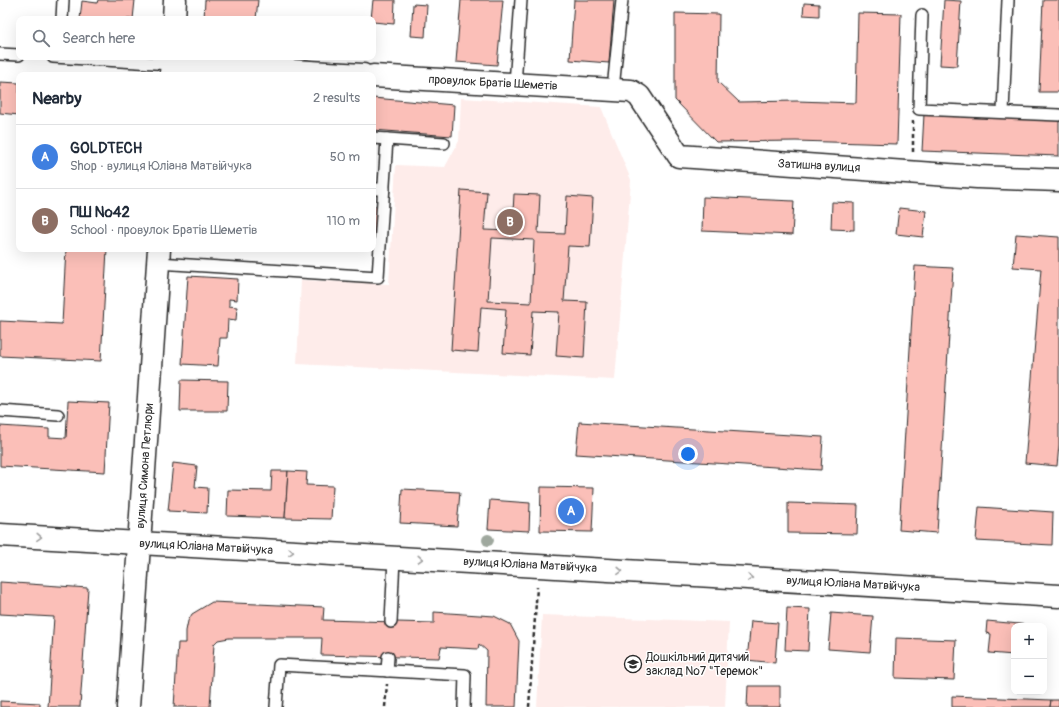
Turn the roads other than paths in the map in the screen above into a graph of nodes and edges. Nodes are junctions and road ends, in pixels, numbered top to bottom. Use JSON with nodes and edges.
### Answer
{"nodes":[{"id":1,"x":63,"y":0,"type":"edge"},
{"id":2,"x":175,"y":0,"type":"edge"},
{"id":3,"x":521,"y":0,"type":"edge"},
{"id":4,"x":622,"y":0,"type":"edge"},
{"id":5,"x":1008,"y":0,"type":"edge"},
{"id":6,"x":922,"y":15,"type":"dead end"},
{"id":7,"x":62,"y":16,"type":"edge"},
{"id":8,"x":174,"y":16,"type":"edge"},
{"id":9,"x":0,"y":54,"type":"edge"},
{"id":10,"x":16,"y":55,"type":"edge"},
{"id":11,"x":101,"y":60,"type":"edge"},
{"id":12,"x":171,"y":65,"type":"edge"},
{"id":13,"x":305,"y":72,"type":"edge"},
{"id":14,"x":376,"y":76,"type":"edge"},
{"id":15,"x":515,"y":84,"type":"junction"},
{"id":16,"x":613,"y":90,"type":"junction"},
{"id":17,"x":1003,"y":112,"type":"junction"},
{"id":18,"x":1059,"y":115,"type":"edge"},
{"id":19,"x":376,"y":138,"type":"edge"},
{"id":20,"x":387,"y":139,"type":"junction"},
{"id":21,"x":444,"y":143,"type":"dead end"},
{"id":22,"x":1059,"y":180,"type":"edge"},
{"id":23,"x":378,"y":189,"type":"edge"},
{"id":24,"x":159,"y":256,"type":"edge"},
{"id":25,"x":0,"y":411,"type":"edge"},
{"id":26,"x":58,"y":415,"type":"dead end"},
{"id":27,"x":0,"y":535,"type":"edge"},
{"id":28,"x":140,"y":543,"type":"junction"},
{"id":29,"x":394,"y":558,"type":"junction"},
{"id":30,"x":1059,"y":596,"type":"edge"},
{"id":31,"x":391,"y":622,"type":"dead end"},
{"id":32,"x":388,"y":657,"type":"dead end"},
{"id":33,"x":388,"y":671,"type":"junction"},
{"id":34,"x":128,"y":707,"type":"edge"},
{"id":35,"x":276,"y":707,"type":"edge"},
{"id":36,"x":464,"y":707,"type":"edge"}],
"edges":[{"from":1,"to":7,"type":"lane"},
{"from":2,"to":8,"type":"street"},
{"from":3,"to":15,"type":"lane"},
{"from":4,"to":16,"type":"lane"},
{"from":5,"to":17,"type":"lane"},
{"from":6,"to":17,"type":"lane"},
{"from":9,"to":10,"type":"lane"},
{"from":11,"to":12,"type":"lane"},
{"from":12,"to":13,"type":"street"},
{"from":14,"to":15,"type":"street","name":"провулок Братів Шеметів"},
{"from":15,"to":16,"type":"street","name":"провулок Братів Шеметів"},
{"from":16,"to":22,"type":"street","name":"Затишна вулиця"},
{"from":17,"to":18,"type":"lane"},
{"from":19,"to":20,"type":"lane"},
{"from":20,"to":21,"type":"lane"},
{"from":20,"to":23,"type":"lane"},
{"from":23,"to":24,"type":"lane"},
{"from":24,"to":28,"type":"street","name":"вулиця Симона Петлюри"},
{"from":25,"to":26,"type":"lane"},
{"from":27,"to":28,"type":"street","name":"вулиця Юліана Матвійчука","one_way":true},
{"from":28,"to":29,"type":"street","name":"вулиця Юліана Матвійчука","one_way":true},
{"from":28,"to":34,"type":"street","name":"вулиця Симона Петлюри"},
{"from":29,"to":30,"type":"street","name":"вулиця Юліана Матвійчука","one_way":true},
{"from":29,"to":31,"type":"lane"},
{"from":32,"to":33,"type":"lane"},
{"from":33,"to":35,"type":"lane"},
{"from":33,"to":36,"type":"lane"}]}
